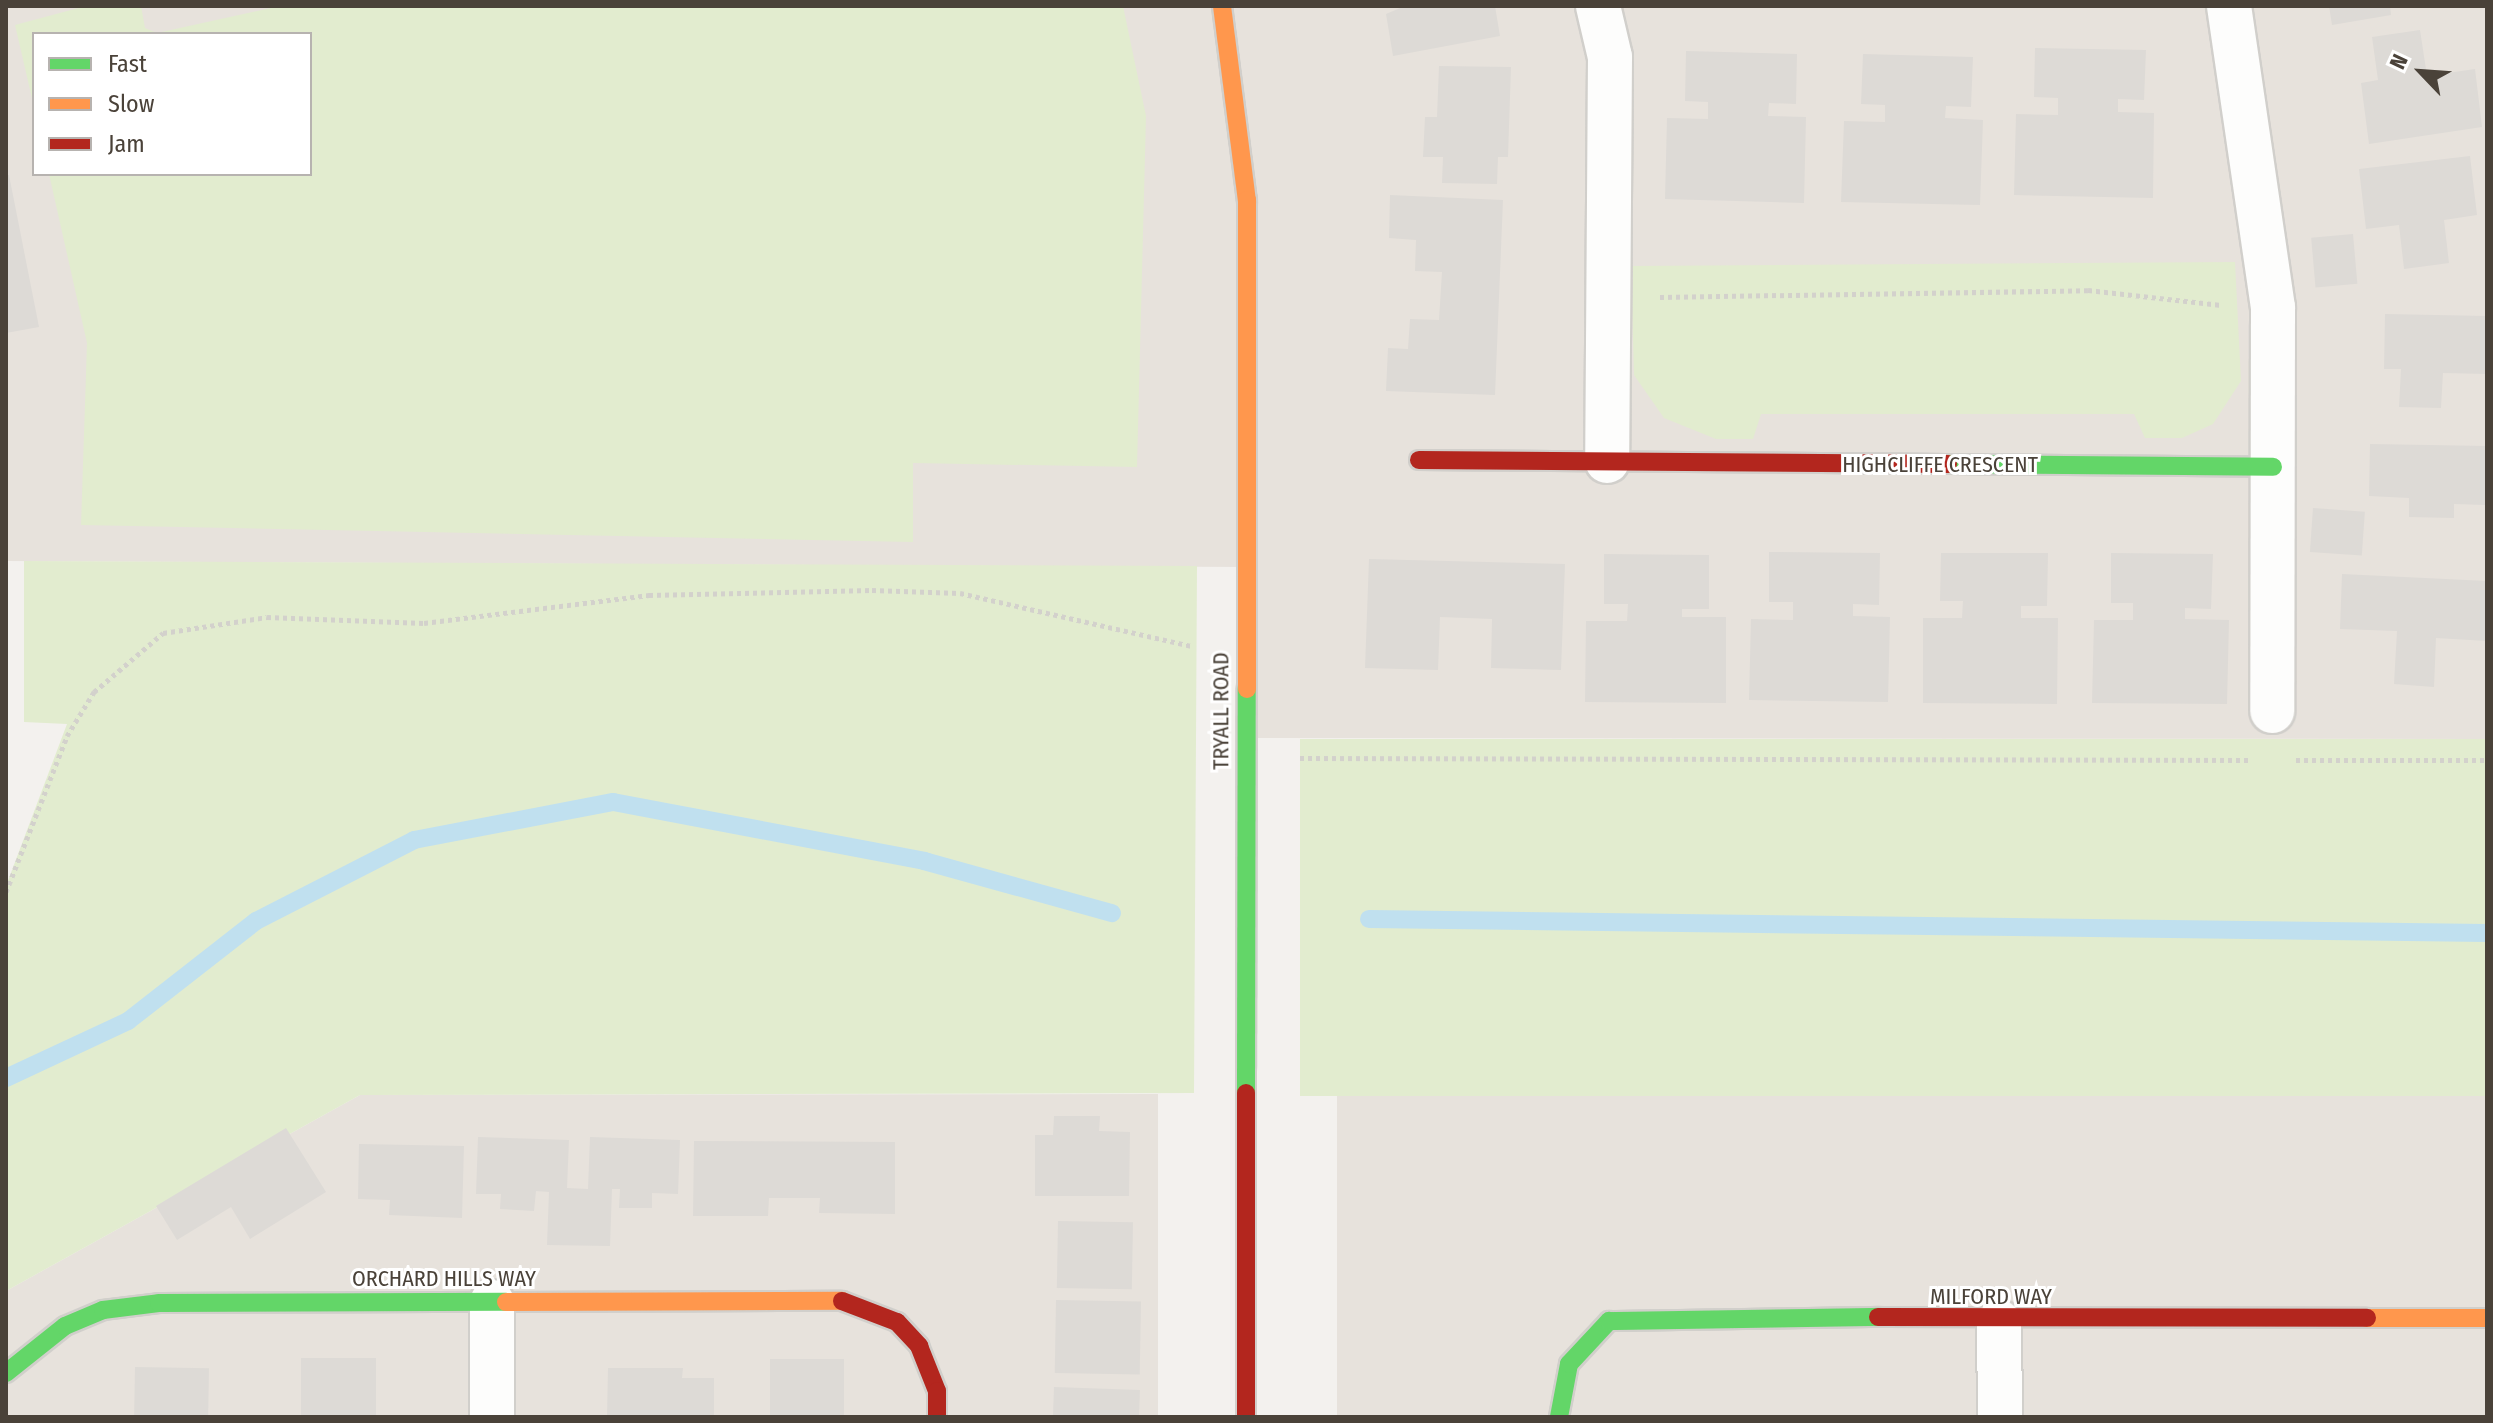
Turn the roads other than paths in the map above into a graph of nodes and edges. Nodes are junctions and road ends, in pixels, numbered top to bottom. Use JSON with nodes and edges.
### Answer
{"nodes":[{"id":1,"x":1222,"y":6,"type":"edge"},
{"id":2,"x":1598,"y":6,"type":"edge"},
{"id":3,"x":2229,"y":6,"type":"edge"},
{"id":4,"x":1419,"y":460,"type":"dead end"},
{"id":5,"x":1607,"y":461,"type":"junction"},
{"id":6,"x":2273,"y":467,"type":"junction"},
{"id":7,"x":2272,"y":711,"type":"dead end"},
{"id":8,"x":492,"y":1302,"type":"junction"},
{"id":9,"x":2487,"y":1318,"type":"edge"},
{"id":10,"x":1999,"y":1322,"type":"junction"},
{"id":11,"x":6,"y":1373,"type":"edge"},
{"id":12,"x":492,"y":1417,"type":"edge"},
{"id":13,"x":937,"y":1417,"type":"edge"},
{"id":14,"x":1246,"y":1417,"type":"edge"},
{"id":15,"x":1559,"y":1417,"type":"edge"},
{"id":16,"x":2000,"y":1417,"type":"edge"}],
"edges":[{"from":1,"to":14,"type":"street","name":"TRYALL ROAD"},
{"from":2,"to":5,"type":"street"},
{"from":3,"to":6,"type":"street"},
{"from":4,"to":5,"type":"street","name":"HIGHCLIFFE CRESCENT"},
{"from":5,"to":6,"type":"street","name":"HIGHCLIFFE CRESCENT"},
{"from":6,"to":7,"type":"street"},
{"from":8,"to":11,"type":"street","name":"ORCHARD HILLS WAY"},
{"from":8,"to":12,"type":"street"},
{"from":8,"to":13,"type":"street","name":"ORCHARD HILLS WAY"},
{"from":9,"to":10,"type":"street","name":"MILFORD WAY"},
{"from":10,"to":15,"type":"street","name":"MILFORD WAY"},
{"from":10,"to":16,"type":"street"}]}
